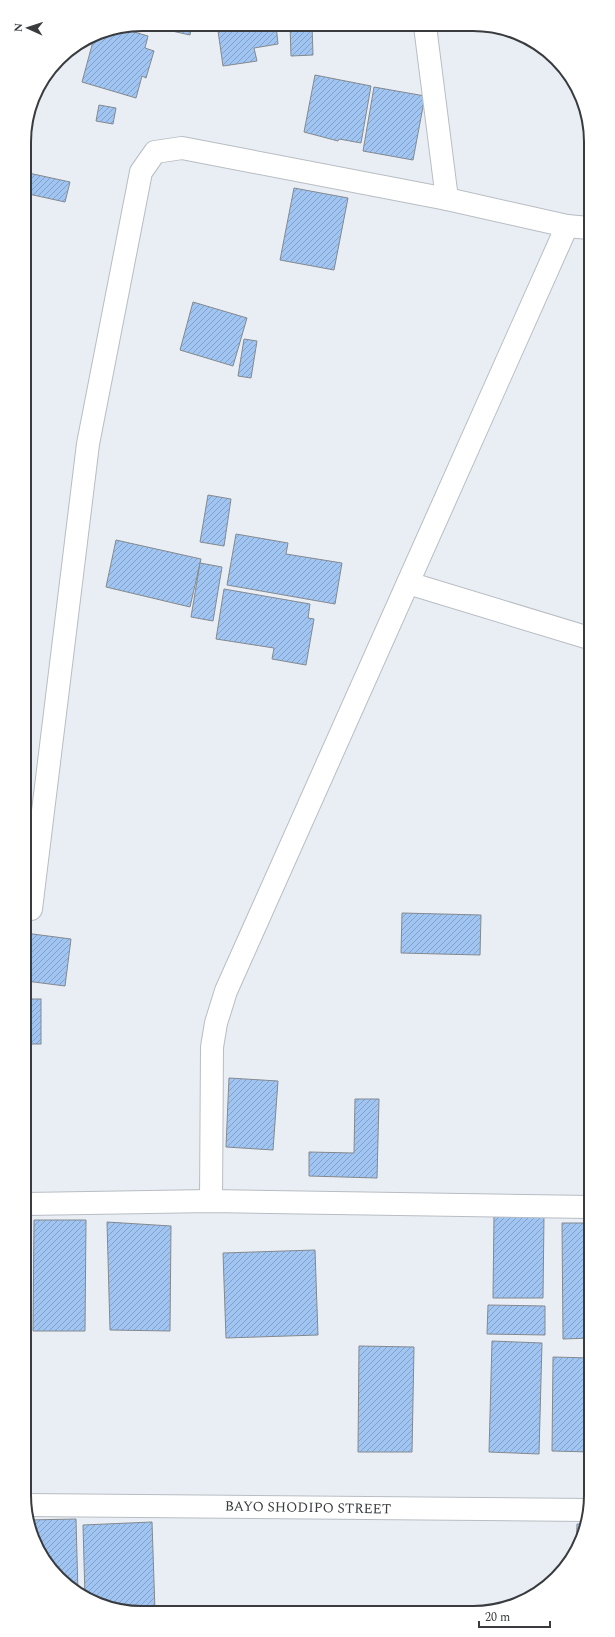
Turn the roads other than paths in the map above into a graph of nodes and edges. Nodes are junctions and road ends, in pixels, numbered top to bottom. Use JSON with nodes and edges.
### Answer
{"nodes":[{"id":1,"x":426,"y":31,"type":"edge"},
{"id":2,"x":447,"y":199,"type":"junction"},
{"id":3,"x":567,"y":226,"type":"junction"},
{"id":4,"x":584,"y":228,"type":"edge"},
{"id":5,"x":408,"y":583,"type":"junction"},
{"id":6,"x":584,"y":636,"type":"edge"},
{"id":7,"x":32,"y":909,"type":"dead end"},
{"id":8,"x":211,"y":1201,"type":"junction"},
{"id":9,"x":31,"y":1204,"type":"edge"},
{"id":10,"x":584,"y":1207,"type":"edge"},
{"id":11,"x":31,"y":1505,"type":"edge"},
{"id":12,"x":583,"y":1510,"type":"edge"}],
"edges":[{"from":1,"to":2,"type":"street"},
{"from":2,"to":3,"type":"street"},
{"from":2,"to":7,"type":"street"},
{"from":3,"to":4,"type":"street"},
{"from":3,"to":5,"type":"street"},
{"from":5,"to":6,"type":"street"},
{"from":5,"to":8,"type":"street"},
{"from":8,"to":9,"type":"street"},
{"from":8,"to":10,"type":"street"},
{"from":11,"to":12,"type":"street","name":"BAYO SHODIPO STREET"}]}
